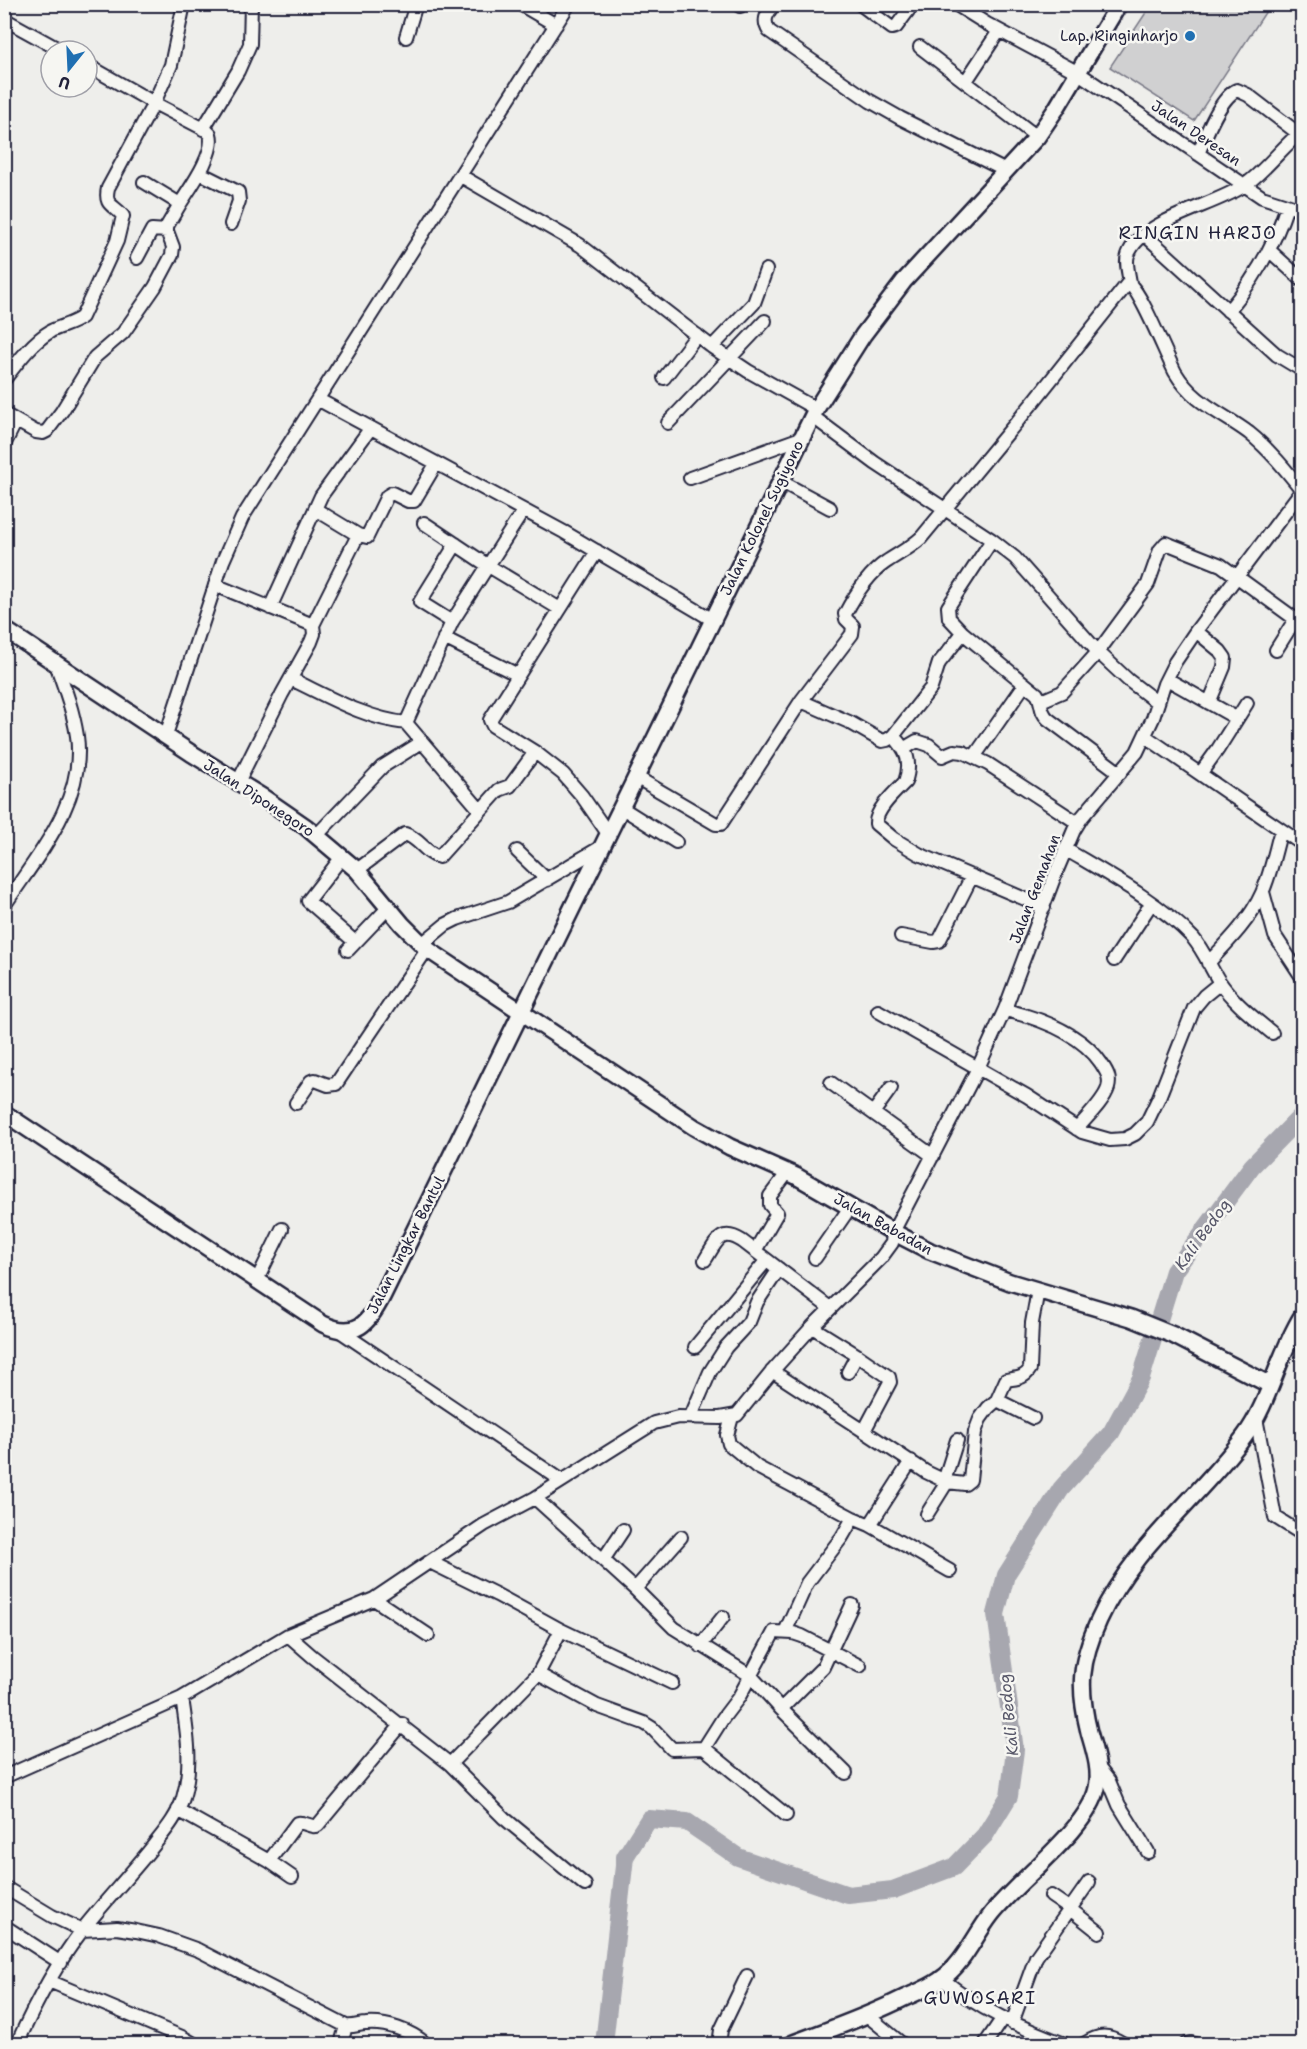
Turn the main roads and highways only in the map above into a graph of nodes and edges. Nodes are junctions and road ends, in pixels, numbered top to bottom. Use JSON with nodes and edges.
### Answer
{"nodes":[{"id":1,"x":1119,"y":4,"type":"edge"},
{"id":2,"x":4,"y":629,"type":"edge"},
{"id":3,"x":522,"y":1012,"type":"junction"},
{"id":4,"x":4,"y":1113,"type":"edge"},
{"id":5,"x":1302,"y":1316,"type":"edge"},
{"id":6,"x":1297,"y":1337,"type":"edge"},
{"id":7,"x":1270,"y":1384,"type":"junction"},
{"id":8,"x":791,"y":2044,"type":"edge"}],
"edges":[{"from":1,"to":3,"type":"main road","name":"Jalan Kolonel Sugiyono"},
{"from":2,"to":3,"type":"main road","name":"Jalan Diponegoro"},
{"from":3,"to":4,"type":"main road","name":"Jalan Lingkar Bantul"},
{"from":3,"to":7,"type":"main road","name":"Jalan Babadan"},
{"from":5,"to":6,"type":"main road"},
{"from":6,"to":7,"type":"main road"},
{"from":7,"to":8,"type":"main road"}]}
